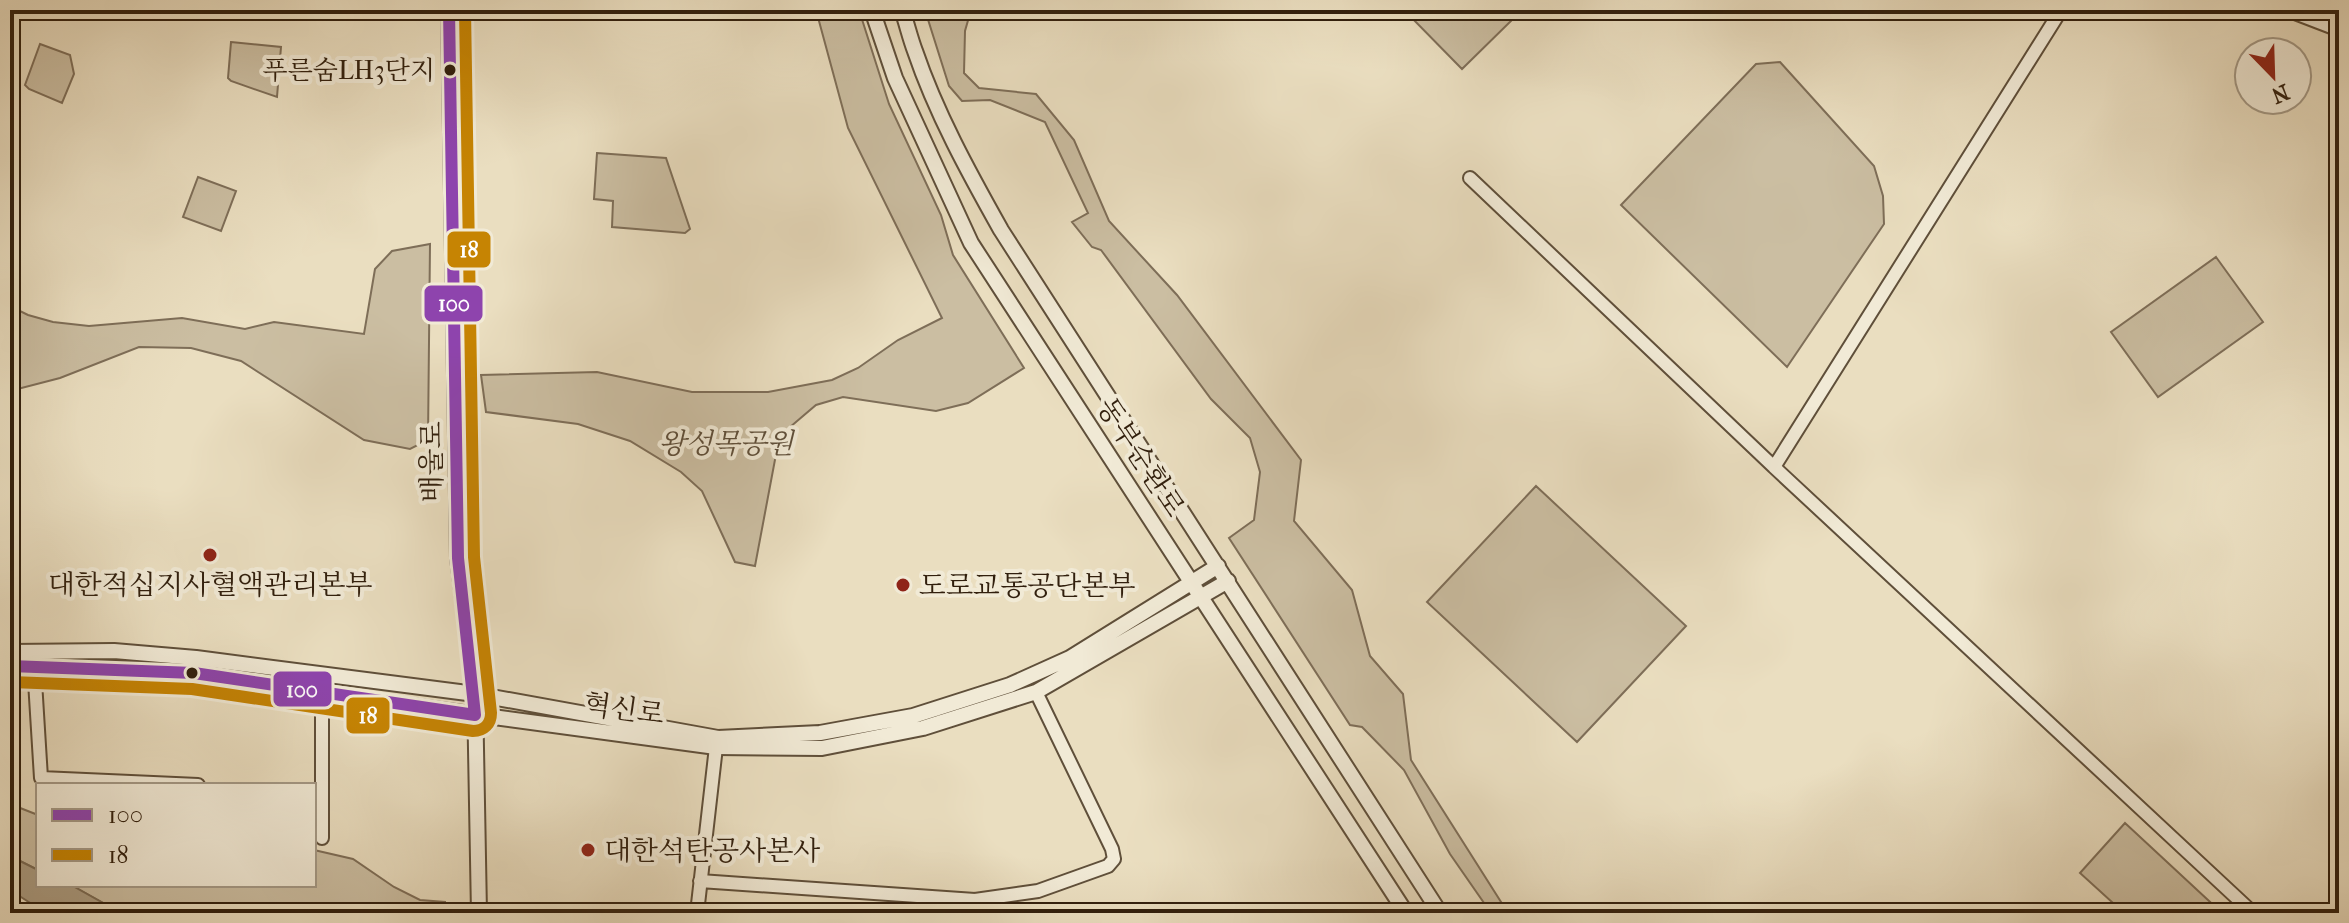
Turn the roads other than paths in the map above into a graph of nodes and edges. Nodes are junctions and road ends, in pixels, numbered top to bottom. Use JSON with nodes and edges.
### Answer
{"nodes":[{"id":1,"x":449,"y":10,"type":"edge"},
{"id":2,"x":872,"y":10,"type":"edge"},
{"id":3,"x":902,"y":10,"type":"edge"},
{"id":4,"x":2061,"y":10,"type":"edge"},
{"id":5,"x":2287,"y":10,"type":"edge"},
{"id":6,"x":2339,"y":30,"type":"edge"},
{"id":7,"x":1470,"y":178,"type":"dead end"},
{"id":8,"x":1774,"y":467,"type":"junction"},
{"id":9,"x":1218,"y":566,"type":"junction"},
{"id":10,"x":1228,"y":581,"type":"junction"},
{"id":11,"x":1192,"y":582,"type":"junction"},
{"id":12,"x":1202,"y":597,"type":"junction"},
{"id":13,"x":10,"y":652,"type":"edge"},
{"id":14,"x":32,"y":657,"type":"junction"},
{"id":15,"x":10,"y":666,"type":"edge"},
{"id":16,"x":1036,"y":692,"type":"junction"},
{"id":17,"x":322,"y":694,"type":"junction"},
{"id":18,"x":475,"y":694,"type":"junction"},
{"id":19,"x":475,"y":715,"type":"junction"},
{"id":20,"x":717,"y":743,"type":"junction"},
{"id":21,"x":153,"y":783,"type":"edge"},
{"id":22,"x":319,"y":799,"type":"edge"},
{"id":23,"x":322,"y":838,"type":"dead end"},
{"id":24,"x":700,"y":881,"type":"junction"},
{"id":25,"x":479,"y":913,"type":"edge"},
{"id":26,"x":697,"y":913,"type":"edge"},
{"id":27,"x":1406,"y":913,"type":"edge"},
{"id":28,"x":1440,"y":913,"type":"edge"},
{"id":29,"x":2253,"y":913,"type":"edge"}],
"edges":[{"from":1,"to":18,"type":"street","name":"배울로"},
{"from":2,"to":11,"type":"street","name":"동부순환로"},
{"from":3,"to":9,"type":"street","name":"동부순환로"},
{"from":4,"to":8,"type":"street"},
{"from":5,"to":6,"type":"street"},
{"from":7,"to":8,"type":"street"},
{"from":8,"to":29,"type":"street"},
{"from":9,"to":10,"type":"street","name":"동부순환로"},
{"from":9,"to":11,"type":"street","name":"혁신로"},
{"from":10,"to":12,"type":"street","name":"혁신로"},
{"from":10,"to":28,"type":"street"},
{"from":11,"to":12,"type":"street","name":"동부순환로"},
{"from":11,"to":20,"type":"street","name":"혁신로"},
{"from":12,"to":16,"type":"street","name":"혁신로"},
{"from":12,"to":27,"type":"street","name":"동부순환로"},
{"from":13,"to":14,"type":"street","name":"혁신로"},
{"from":14,"to":15,"type":"street","name":"혁신로"},
{"from":14,"to":17,"type":"street","name":"혁신로"},
{"from":14,"to":18,"type":"street","name":"혁신로"},
{"from":14,"to":21,"type":"street"},
{"from":16,"to":20,"type":"street","name":"혁신로"},
{"from":16,"to":24,"type":"street"},
{"from":17,"to":19,"type":"street","name":"혁신로"},
{"from":17,"to":22,"type":"street"},
{"from":18,"to":19,"type":"street","name":"배울로"},
{"from":18,"to":20,"type":"street","name":"혁신로"},
{"from":19,"to":20,"type":"street","name":"혁신로"},
{"from":19,"to":25,"type":"street","name":"배울로"},
{"from":20,"to":24,"type":"street"},
{"from":22,"to":23,"type":"street"},
{"from":24,"to":26,"type":"street"}]}
